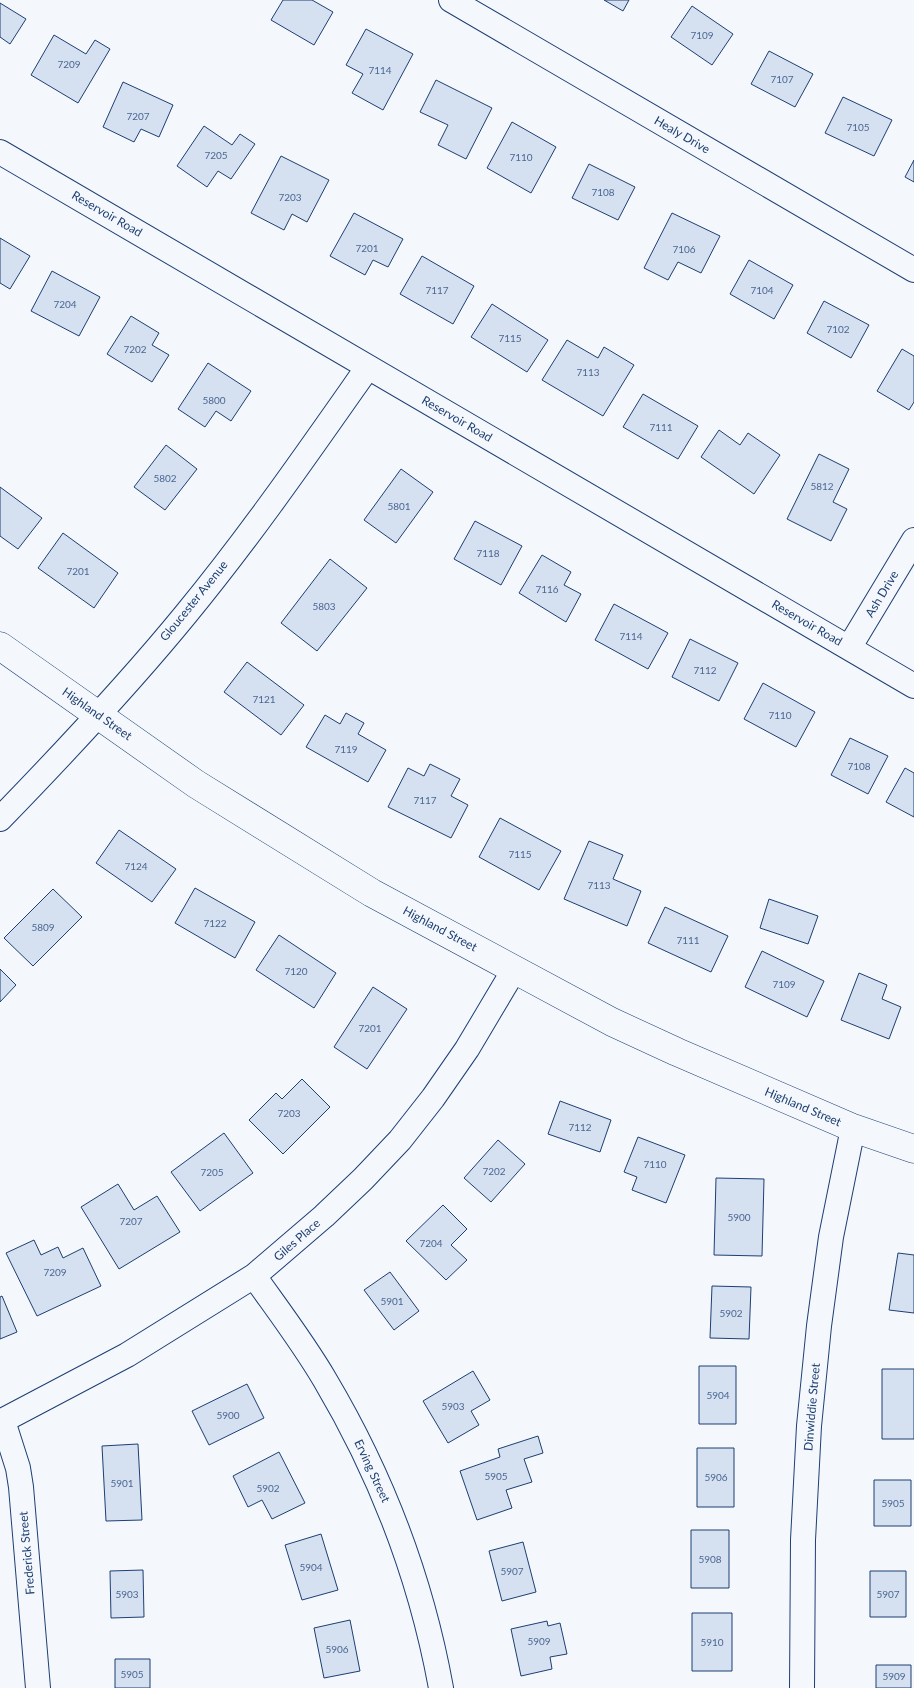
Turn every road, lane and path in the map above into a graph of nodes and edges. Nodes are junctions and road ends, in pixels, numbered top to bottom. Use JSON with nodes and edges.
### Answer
{"nodes":[{"id":1,"x":451,"y":0,"type":"edge"},
{"id":2,"x":0,"y":152,"type":"edge"},
{"id":3,"x":914,"y":270,"type":"edge"},
{"id":4,"x":368,"y":367,"type":"junction"},
{"id":5,"x":914,"y":540,"type":"edge"},
{"id":6,"x":0,"y":646,"type":"edge"},
{"id":7,"x":849,"y":648,"type":"junction"},
{"id":8,"x":914,"y":686,"type":"edge"},
{"id":9,"x":98,"y":715,"type":"junction"},
{"id":10,"x":0,"y":819,"type":"edge"},
{"id":11,"x":514,"y":970,"type":"junction"},
{"id":12,"x":853,"y":1128,"type":"junction"},
{"id":13,"x":914,"y":1149,"type":"edge"},
{"id":14,"x":254,"y":1276,"type":"junction"},
{"id":15,"x":1,"y":1421,"type":"edge"},
{"id":16,"x":38,"y":1688,"type":"edge"},
{"id":17,"x":440,"y":1688,"type":"edge"},
{"id":18,"x":802,"y":1688,"type":"edge"}],
"edges":[{"from":1,"to":3,"type":"street","name":"Healy Drive"},
{"from":2,"to":4,"type":"street","name":"Reservoir Road"},
{"from":4,"to":7,"type":"street","name":"Reservoir Road"},
{"from":4,"to":9,"type":"street","name":"Gloucester Avenue"},
{"from":5,"to":7,"type":"street","name":"Ash Drive"},
{"from":6,"to":9,"type":"street","name":"Highland Street"},
{"from":7,"to":8,"type":"street","name":"Reservoir Road"},
{"from":9,"to":10,"type":"street","name":"Gloucester Avenue"},
{"from":9,"to":11,"type":"street","name":"Highland Street"},
{"from":11,"to":12,"type":"street","name":"Highland Street"},
{"from":11,"to":14,"type":"street","name":"Giles Place"},
{"from":12,"to":13,"type":"street","name":"Highland Street"},
{"from":12,"to":18,"type":"street","name":"Dinwiddie Street"},
{"from":14,"to":15,"type":"street","name":"Giles Place"},
{"from":14,"to":17,"type":"street","name":"Erving Street"},
{"from":15,"to":16,"type":"street","name":"Frederick Street"}]}
